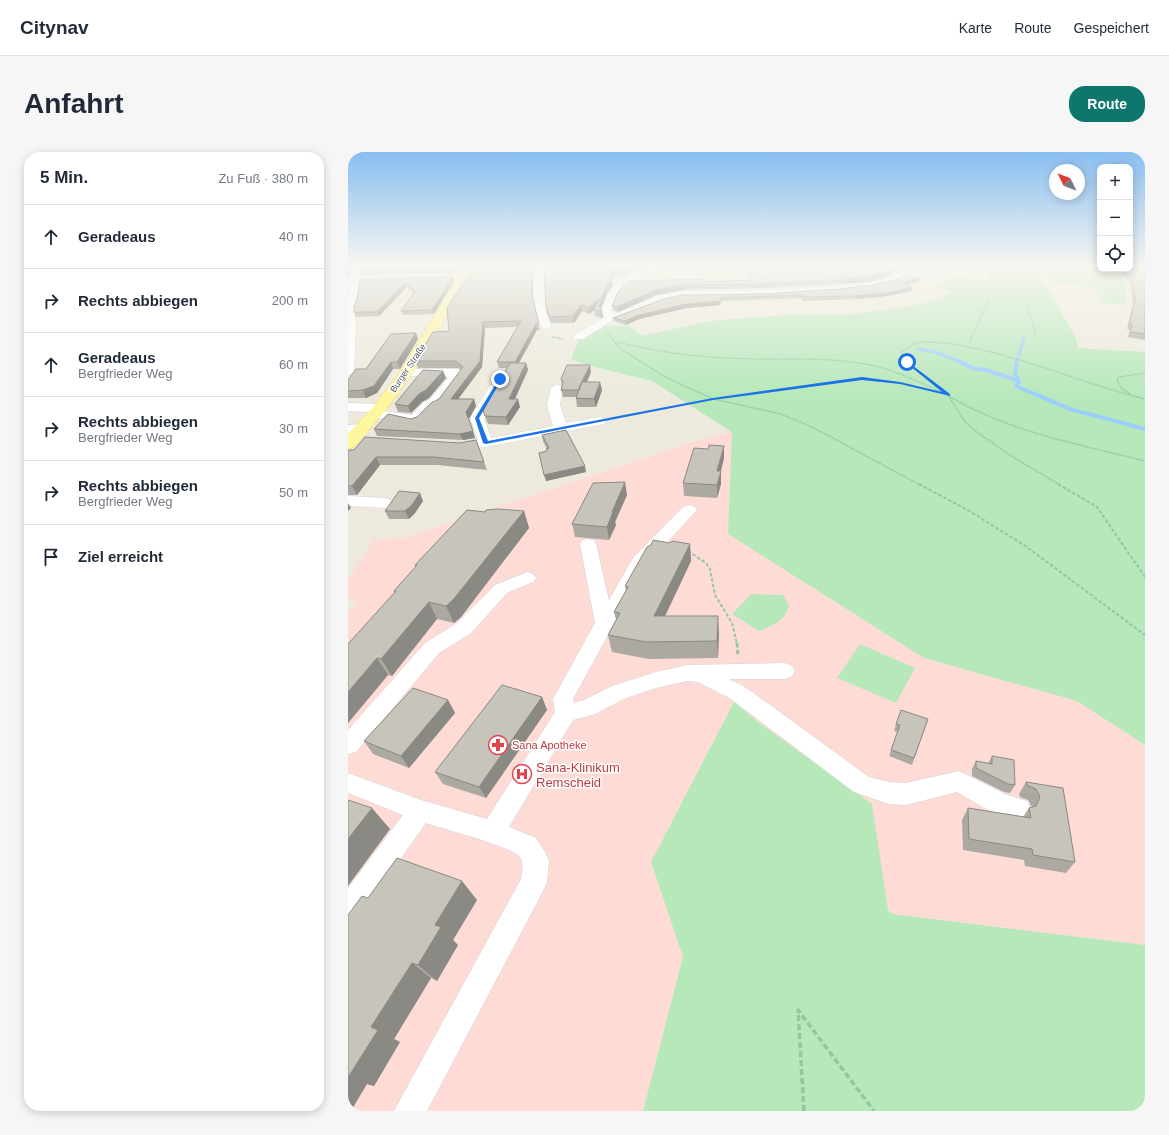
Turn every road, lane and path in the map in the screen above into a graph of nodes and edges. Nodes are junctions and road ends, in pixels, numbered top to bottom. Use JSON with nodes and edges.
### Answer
{"nodes":[{"id":1,"x":348,"y":309,"type":"edge"},
{"id":2,"x":444,"y":310,"type":"edge"},
{"id":3,"x":541,"y":310,"type":"edge"},
{"id":4,"x":606,"y":310,"type":"edge"},
{"id":5,"x":633,"y":310,"type":"edge"},
{"id":6,"x":984,"y":310,"type":"edge"},
{"id":7,"x":1029,"y":310,"type":"edge"},
{"id":8,"x":612,"y":317,"type":"junction"},
{"id":9,"x":546,"y":326,"type":"joint"},
{"id":10,"x":1036,"y":336,"type":"dead end"},
{"id":11,"x":579,"y":337,"type":"joint"},
{"id":12,"x":970,"y":340,"type":"dead end"},
{"id":13,"x":348,"y":372,"type":"edge"},
{"id":14,"x":406,"y":373,"type":"junction"},
{"id":15,"x":1145,"y":373,"type":"edge"},
{"id":16,"x":500,"y":379,"type":"edge"},
{"id":17,"x":557,"y":388,"type":"dead end"},
{"id":18,"x":948,"y":395,"type":"junction"},
{"id":19,"x":1138,"y":397,"type":"junction"},
{"id":20,"x":713,"y":399,"type":"junction"},
{"id":21,"x":1145,"y":399,"type":"edge"},
{"id":22,"x":348,"y":407,"type":"edge"},
{"id":23,"x":377,"y":411,"type":"junction"},
{"id":24,"x":599,"y":421,"type":"joint"},
{"id":25,"x":561,"y":428,"type":"junction"},
{"id":26,"x":352,"y":435,"type":"edge"},
{"id":27,"x":371,"y":442,"type":"edge"},
{"id":28,"x":486,"y":443,"type":"junction"},
{"id":29,"x":440,"y":445,"type":"edge"},
{"id":30,"x":1145,"y":461,"type":"edge"},
{"id":31,"x":348,"y":501,"type":"edge"},
{"id":32,"x":386,"y":503,"type":"dead end"},
{"id":33,"x":689,"y":510,"type":"dead end"},
{"id":34,"x":658,"y":542,"type":"junction"},
{"id":35,"x":588,"y":544,"type":"dead end"},
{"id":36,"x":1145,"y":577,"type":"edge"},
{"id":37,"x":527,"y":578,"type":"dead end"},
{"id":38,"x":605,"y":624,"type":"junction"},
{"id":39,"x":1145,"y":635,"type":"edge"},
{"id":40,"x":739,"y":671,"type":"junction"},
{"id":41,"x":785,"y":671,"type":"dead end"},
{"id":42,"x":701,"y":674,"type":"junction"},
{"id":43,"x":566,"y":713,"type":"junction"},
{"id":44,"x":348,"y":745,"type":"edge"},
{"id":45,"x":348,"y":783,"type":"edge"},
{"id":46,"x":1019,"y":809,"type":"dead end"},
{"id":47,"x":421,"y":811,"type":"junction"},
{"id":48,"x":492,"y":832,"type":"junction"},
{"id":49,"x":348,"y":910,"type":"edge"},
{"id":50,"x":410,"y":1111,"type":"edge"},
{"id":51,"x":804,"y":1111,"type":"edge"},
{"id":52,"x":874,"y":1111,"type":"edge"}],
"edges":[{"from":1,"to":13,"type":"street"},
{"from":2,"to":14,"type":"main road","name":"Burger Straße"},
{"from":3,"to":9,"type":"street"},
{"from":4,"to":8,"type":"street"},
{"from":5,"to":8,"type":"street"},
{"from":6,"to":12,"type":"path"},
{"from":7,"to":10,"type":"path"},
{"from":8,"to":11,"type":"street"},
{"from":9,"to":11,"type":"path"},
{"from":14,"to":23,"type":"main road","name":"Burger Straße"},
{"from":14,"to":23,"type":"street"},
{"from":15,"to":19,"type":"path"},
{"from":16,"to":28,"type":"street"},
{"from":17,"to":25,"type":"street"},
{"from":18,"to":19,"type":"path"},
{"from":18,"to":20,"type":"path"},
{"from":18,"to":20,"type":"path"},
{"from":18,"to":30,"type":"path"},
{"from":18,"to":36,"type":"path"},
{"from":19,"to":21,"type":"path"},
{"from":20,"to":24,"type":"path"},
{"from":20,"to":39,"type":"path"},
{"from":22,"to":23,"type":"street"},
{"from":23,"to":26,"type":"main road","name":"Burger Straße"},
{"from":24,"to":25,"type":"street"},
{"from":25,"to":28,"type":"street"},
{"from":26,"to":27,"type":"street"},
{"from":28,"to":29,"type":"street"},
{"from":31,"to":32,"type":"street"},
{"from":33,"to":34,"type":"street"},
{"from":34,"to":38,"type":"street"},
{"from":34,"to":40,"type":"path"},
{"from":35,"to":38,"type":"street"},
{"from":37,"to":44,"type":"street"},
{"from":38,"to":43,"type":"street"},
{"from":40,"to":41,"type":"street"},
{"from":40,"to":42,"type":"street"},
{"from":42,"to":43,"type":"street"},
{"from":42,"to":46,"type":"street"},
{"from":43,"to":48,"type":"street"},
{"from":45,"to":47,"type":"street"},
{"from":47,"to":48,"type":"street"},
{"from":47,"to":49,"type":"street"},
{"from":48,"to":50,"type":"street"},
{"from":51,"to":52,"type":"path"}]}
